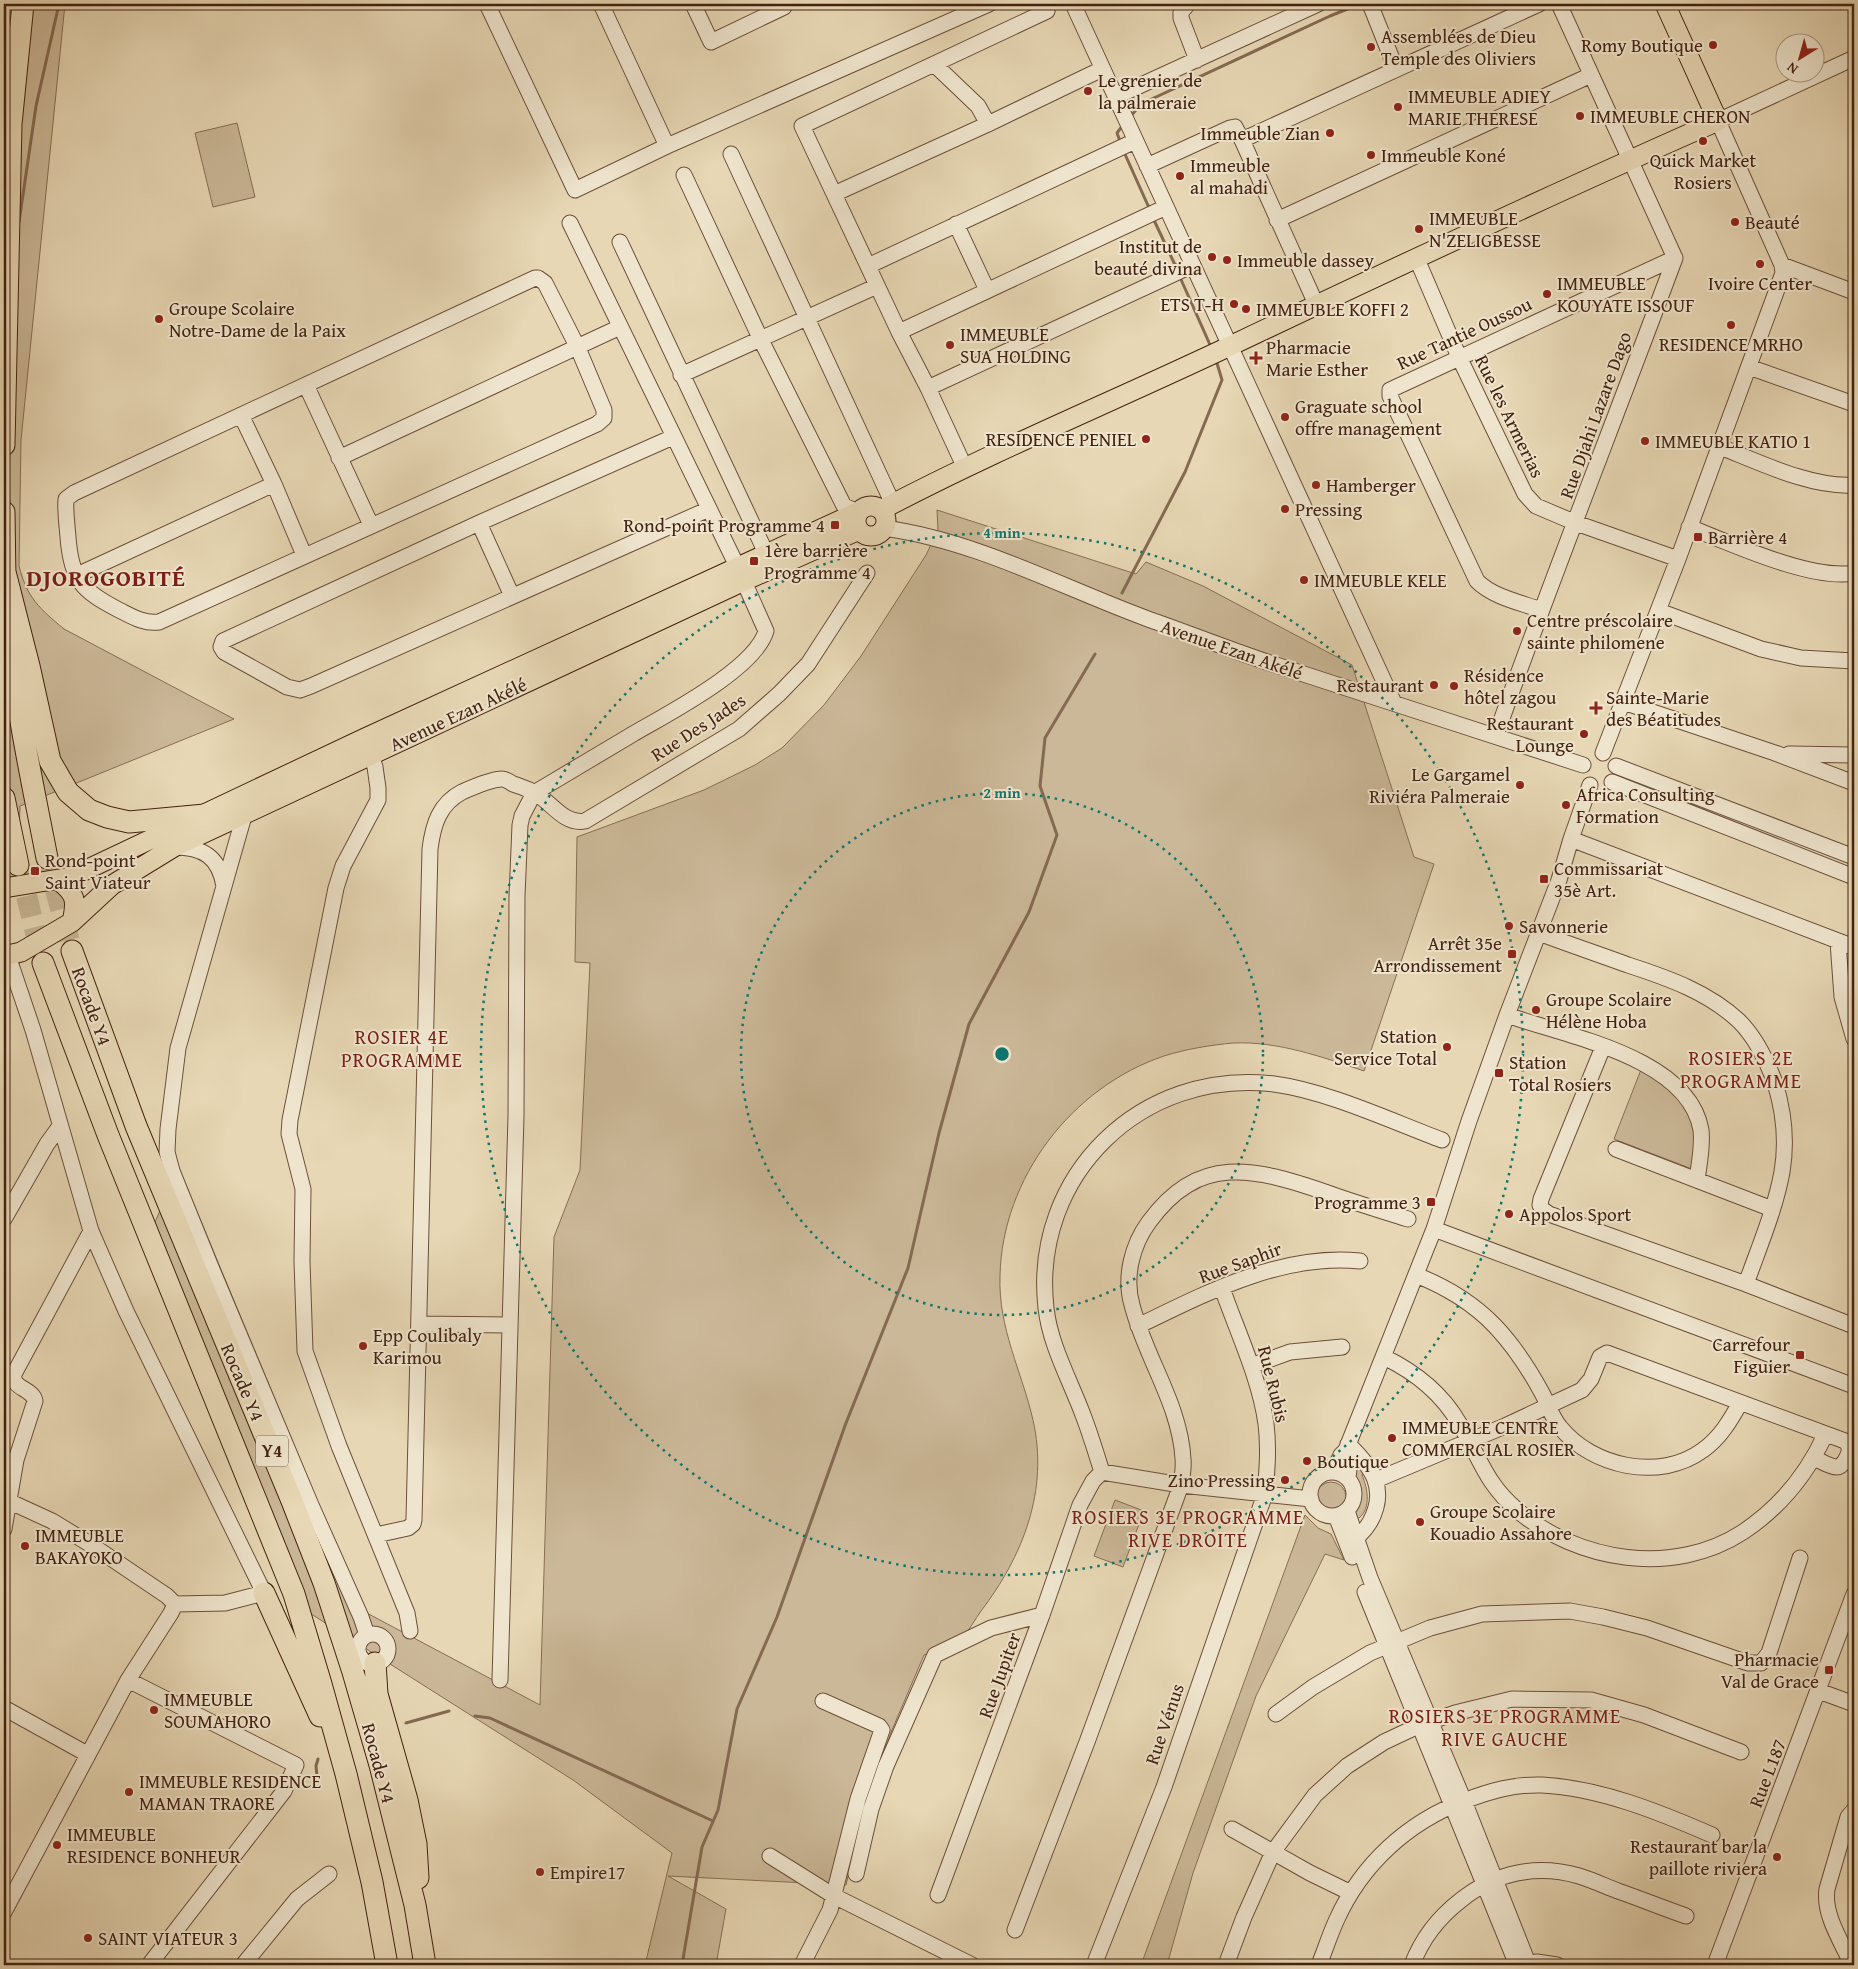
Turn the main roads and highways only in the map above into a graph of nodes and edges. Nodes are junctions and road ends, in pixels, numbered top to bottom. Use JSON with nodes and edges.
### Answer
{"nodes":[{"id":1,"x":23,"y":4,"type":"edge"},
{"id":2,"x":1665,"y":4,"type":"edge"},
{"id":3,"x":4,"y":445,"type":"edge"},
{"id":4,"x":4,"y":512,"type":"edge"},
{"id":5,"x":886,"y":514,"type":"junction"},
{"id":6,"x":858,"y":521,"type":"junction"},
{"id":7,"x":4,"y":568,"type":"edge"},
{"id":8,"x":741,"y":573,"type":"junction"},
{"id":9,"x":368,"y":746,"type":"junction"},
{"id":10,"x":4,"y":798,"type":"edge"},
{"id":11,"x":205,"y":815,"type":"junction"},
{"id":12,"x":47,"y":858,"type":"tunnel mouth"},
{"id":13,"x":18,"y":865,"type":"tunnel mouth"},
{"id":14,"x":58,"y":880,"type":"junction"},
{"id":15,"x":4,"y":888,"type":"edge"},
{"id":16,"x":72,"y":922,"type":"junction"},
{"id":17,"x":72,"y":952,"type":"tunnel mouth"},
{"id":18,"x":6,"y":956,"type":"edge"},
{"id":19,"x":43,"y":963,"type":"tunnel mouth"},
{"id":20,"x":264,"y":1594,"type":"road end"},
{"id":21,"x":375,"y":1663,"type":"road end"},
{"id":22,"x":346,"y":1774,"type":"junction"},
{"id":23,"x":415,"y":1905,"type":"junction"},
{"id":24,"x":387,"y":1965,"type":"edge"},
{"id":25,"x":425,"y":1965,"type":"edge"}],
"edges":[{"from":1,"to":3,"type":"highway"},
{"from":2,"to":5,"type":"main road"},
{"from":4,"to":7,"type":"highway"},
{"from":5,"to":6,"type":"main road"},
{"from":5,"to":6,"type":"main road"},
{"from":6,"to":8,"type":"main road","name":"Avenue Ezan Akélé"},
{"from":6,"to":8,"type":"main road","name":"Avenue Ezan Akélé"},
{"from":7,"to":11,"type":"highway"},
{"from":7,"to":12,"type":"highway"},
{"from":8,"to":9,"type":"main road","name":"Avenue Ezan Akélé"},
{"from":9,"to":11,"type":"main road","name":"Avenue Ezan Akélé"},
{"from":9,"to":16,"type":"main road","name":"Avenue Ezan Akélé"},
{"from":10,"to":13,"type":"highway"},
{"from":11,"to":14,"type":"main road","name":"Avenue Ezan Akélé"},
{"from":14,"to":15,"type":"main road","name":"Avenue Ezan Akélé"},
{"from":14,"to":16,"type":"main road"},
{"from":16,"to":18,"type":"main road","name":"Avenue Ezan Akélé"},
{"from":17,"to":23,"type":"highway","name":"Rocade Y4","number":"Y4"},
{"from":19,"to":22,"type":"highway","name":"Rocade Y4","number":"Y4"},
{"from":20,"to":22,"type":"highway"},
{"from":21,"to":23,"type":"highway"},
{"from":22,"to":24,"type":"highway","name":"Rocade Y4","number":"Y4"},
{"from":23,"to":25,"type":"highway","name":"Rocade Y4","number":"Y4"}]}
